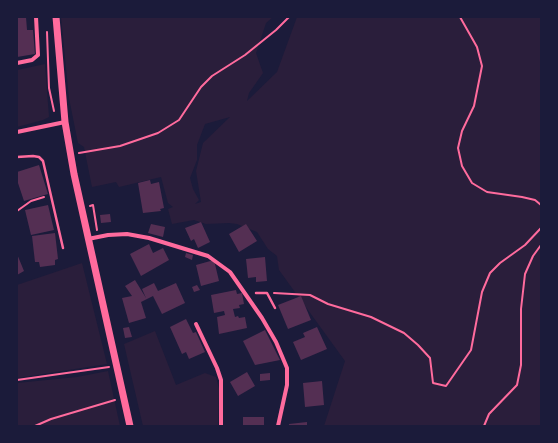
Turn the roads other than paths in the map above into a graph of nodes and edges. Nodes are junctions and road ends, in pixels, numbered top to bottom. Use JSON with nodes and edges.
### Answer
{"nodes":[{"id":1,"x":36,"y":17,"type":"edge"},
{"id":2,"x":56,"y":17,"type":"edge"},
{"id":3,"x":17,"y":63,"type":"edge"},
{"id":4,"x":65,"y":122,"type":"junction"},
{"id":5,"x":17,"y":132,"type":"edge"},
{"id":6,"x":17,"y":157,"type":"edge"},
{"id":7,"x":88,"y":239,"type":"junction"},
{"id":8,"x":63,"y":248,"type":"dead end"},
{"id":9,"x":256,"y":293,"type":"dead end"},
{"id":10,"x":275,"y":308,"type":"dead end"},
{"id":11,"x":196,"y":324,"type":"dead end"},
{"id":12,"x":130,"y":426,"type":"edge"},
{"id":13,"x":221,"y":426,"type":"edge"},
{"id":14,"x":278,"y":426,"type":"edge"}],
"edges":[{"from":1,"to":3,"type":"street"},
{"from":2,"to":4,"type":"main road"},
{"from":4,"to":5,"type":"street"},
{"from":4,"to":7,"type":"main road"},
{"from":6,"to":8,"type":"lane"},
{"from":7,"to":12,"type":"main road"},
{"from":7,"to":14,"type":"street"},
{"from":9,"to":10,"type":"lane"},
{"from":11,"to":13,"type":"street"}]}
